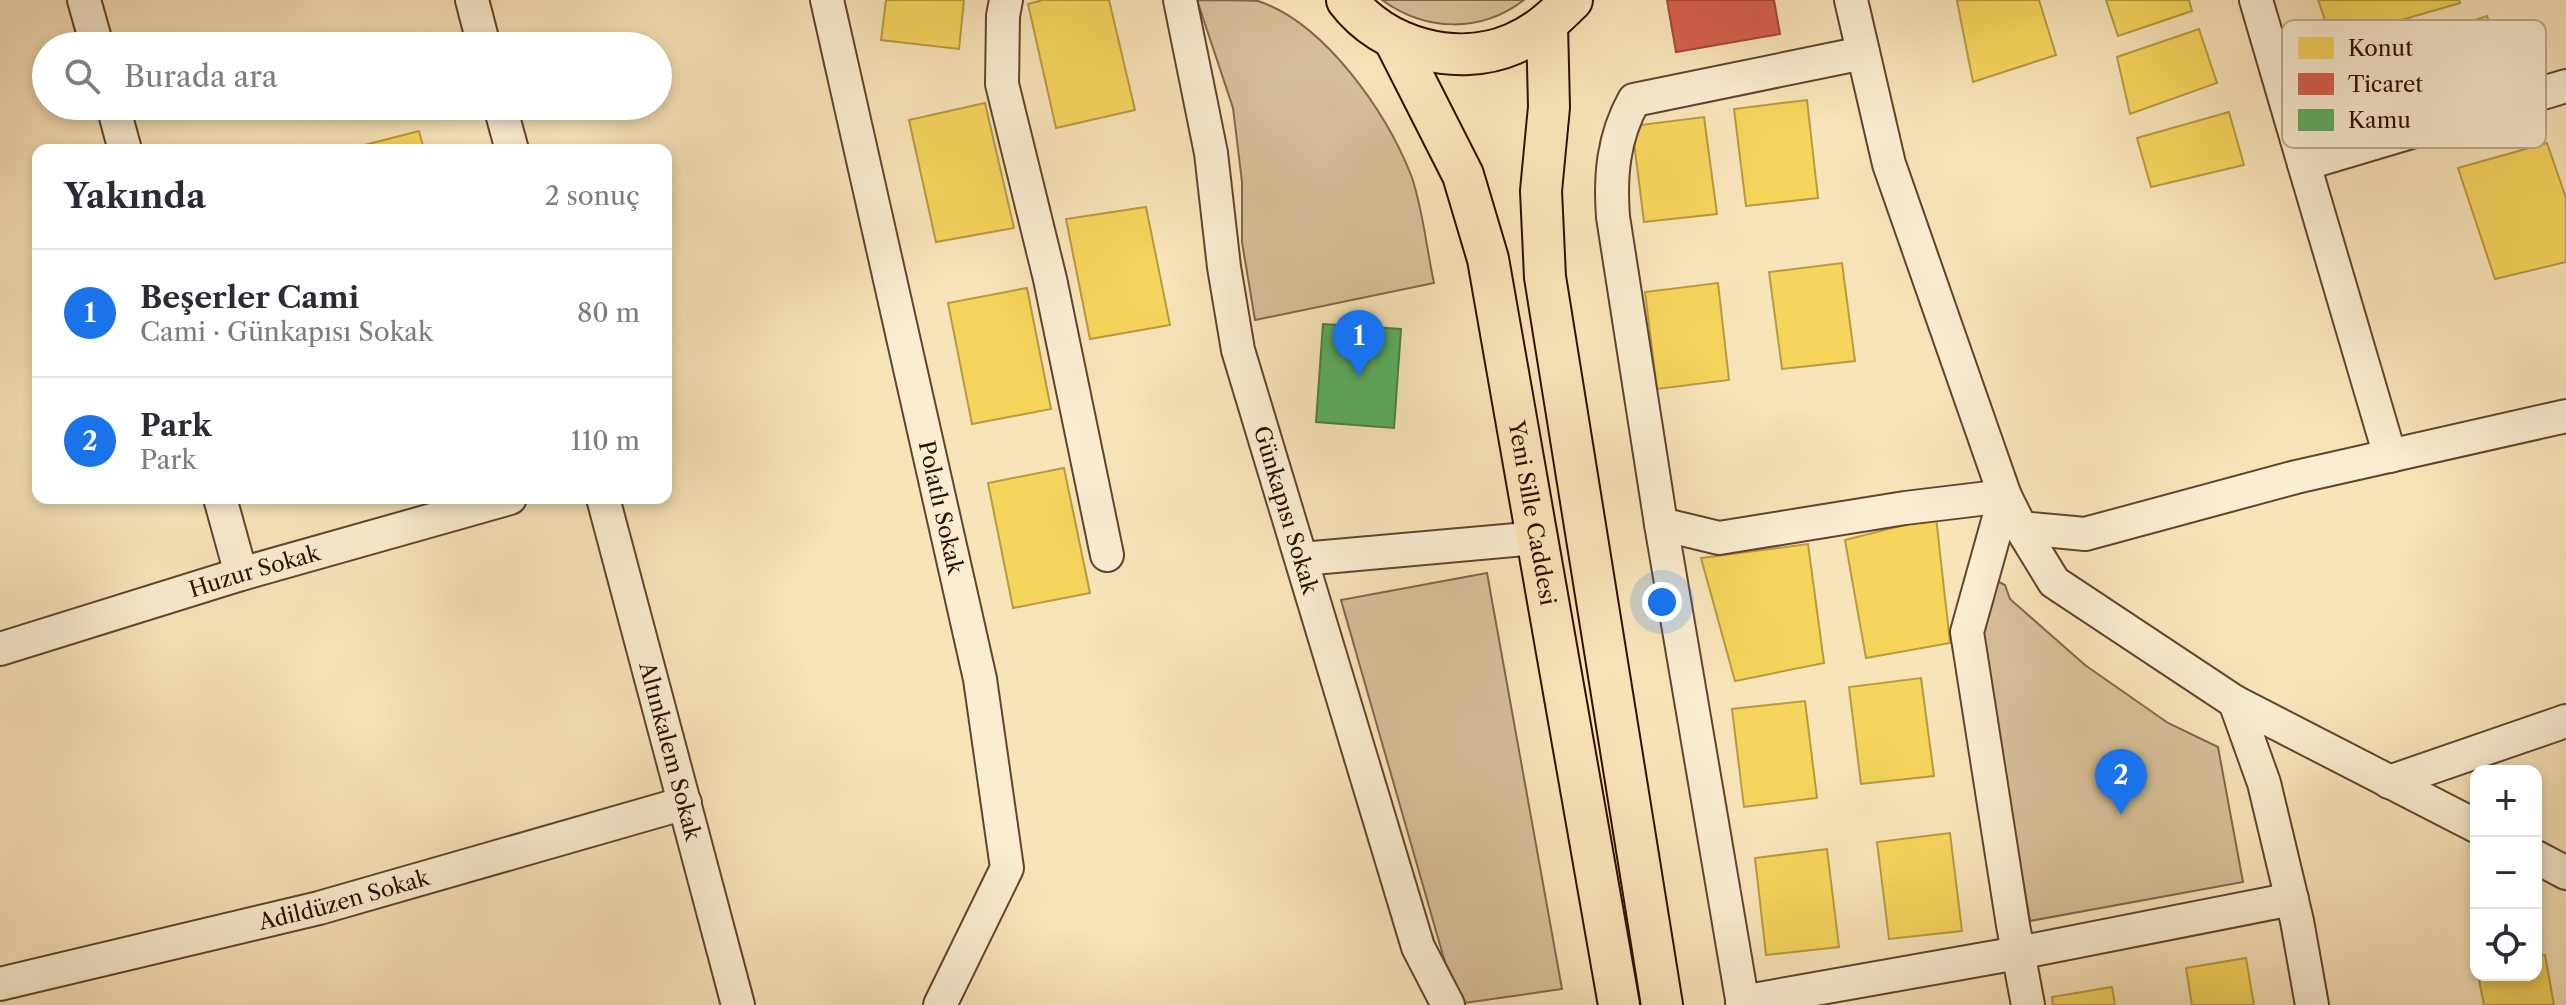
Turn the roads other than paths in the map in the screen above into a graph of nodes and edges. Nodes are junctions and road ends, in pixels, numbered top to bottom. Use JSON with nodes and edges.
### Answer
{"nodes":[{"id":1,"x":84,"y":0,"type":"edge"},
{"id":2,"x":472,"y":0,"type":"edge"},
{"id":3,"x":827,"y":0,"type":"edge"},
{"id":4,"x":1006,"y":0,"type":"edge"},
{"id":5,"x":1180,"y":0,"type":"edge"},
{"id":6,"x":1851,"y":0,"type":"edge"},
{"id":7,"x":2256,"y":0,"type":"edge"},
{"id":8,"x":1344,"y":5,"type":"edge"},
{"id":9,"x":1559,"y":12,"type":"edge"},
{"id":10,"x":93,"y":32,"type":"edge"},
{"id":11,"x":480,"y":32,"type":"edge"},
{"id":12,"x":1394,"y":39,"type":"junction"},
{"id":13,"x":1863,"y":53,"type":"junction"},
{"id":14,"x":2566,"y":86,"type":"edge"},
{"id":15,"x":2282,"y":89,"type":"edge"},
{"id":16,"x":2546,"y":92,"type":"edge"},
{"id":17,"x":117,"y":120,"type":"edge"},
{"id":18,"x":504,"y":120,"type":"edge"},
{"id":19,"x":123,"y":144,"type":"edge"},
{"id":20,"x":510,"y":144,"type":"edge"},
{"id":21,"x":2299,"y":148,"type":"edge"},
{"id":22,"x":2358,"y":148,"type":"edge"},
{"id":23,"x":2304,"y":164,"type":"junction"},
{"id":24,"x":2566,"y":416,"type":"edge"},
{"id":25,"x":2390,"y":456,"type":"junction"},
{"id":26,"x":2005,"y":496,"type":"junction"},
{"id":27,"x":222,"y":504,"type":"edge"},
{"id":28,"x":489,"y":504,"type":"edge"},
{"id":29,"x":605,"y":504,"type":"edge"},
{"id":30,"x":1661,"y":524,"type":"junction"},
{"id":31,"x":2021,"y":528,"type":"junction"},
{"id":32,"x":1537,"y":538,"type":"junction"},
{"id":33,"x":1107,"y":555,"type":"dead end"},
{"id":34,"x":1302,"y":559,"type":"junction"},
{"id":35,"x":241,"y":574,"type":"junction"},
{"id":36,"x":0,"y":649,"type":"edge"},
{"id":37,"x":2235,"y":702,"type":"junction"},
{"id":38,"x":2566,"y":721,"type":"edge"},
{"id":39,"x":2389,"y":782,"type":"junction"},
{"id":40,"x":685,"y":803,"type":"junction"},
{"id":41,"x":2470,"y":823,"type":"edge"},
{"id":42,"x":2542,"y":860,"type":"edge"},
{"id":43,"x":2566,"y":873,"type":"edge"},
{"id":44,"x":2292,"y":899,"type":"junction"},
{"id":45,"x":2018,"y":953,"type":"junction"},
{"id":46,"x":0,"y":984,"type":"edge"},
{"id":47,"x":1743,"y":1004,"type":"edge"},
{"id":48,"x":738,"y":1005,"type":"edge"},
{"id":49,"x":940,"y":1005,"type":"edge"},
{"id":50,"x":1448,"y":1005,"type":"edge"},
{"id":51,"x":1619,"y":1005,"type":"edge"},
{"id":52,"x":1662,"y":1005,"type":"edge"},
{"id":53,"x":2028,"y":1005,"type":"edge"},
{"id":54,"x":2312,"y":1005,"type":"edge"}],
"edges":[{"from":1,"to":10,"type":"street"},
{"from":2,"to":11,"type":"street"},
{"from":3,"to":49,"type":"street","name":"Polatlı Sokak"},
{"from":4,"to":33,"type":"street"},
{"from":5,"to":34,"type":"street","name":"Günkapısı Sokak"},
{"from":6,"to":13,"type":"street"},
{"from":7,"to":15,"type":"street"},
{"from":8,"to":12,"type":"main road"},
{"from":9,"to":12,"type":"main road"},
{"from":9,"to":52,"type":"main road"},
{"from":12,"to":32,"type":"main road","name":"Yeni Sille Caddesi"},
{"from":13,"to":26,"type":"street"},
{"from":13,"to":30,"type":"street"},
{"from":14,"to":16,"type":"street"},
{"from":17,"to":19,"type":"street"},
{"from":18,"to":20,"type":"street"},
{"from":21,"to":23,"type":"street"},
{"from":22,"to":23,"type":"street"},
{"from":23,"to":25,"type":"street"},
{"from":24,"to":25,"type":"street"},
{"from":25,"to":31,"type":"street"},
{"from":26,"to":30,"type":"street"},
{"from":26,"to":31,"type":"street"},
{"from":26,"to":45,"type":"street"},
{"from":27,"to":35,"type":"street"},
{"from":28,"to":35,"type":"street","name":"Huzur Sokak"},
{"from":29,"to":40,"type":"street","name":"Altınkalem Sokak"},
{"from":30,"to":47,"type":"street"},
{"from":31,"to":37,"type":"street"},
{"from":32,"to":34,"type":"street"},
{"from":32,"to":51,"type":"main road","name":"Yeni Sille Caddesi"},
{"from":34,"to":50,"type":"street","name":"Günkapısı Sokak"},
{"from":35,"to":36,"type":"street","name":"Huzur Sokak"},
{"from":37,"to":39,"type":"street"},
{"from":37,"to":44,"type":"street"},
{"from":38,"to":39,"type":"street"},
{"from":39,"to":41,"type":"street"},
{"from":40,"to":46,"type":"street","name":"Adildüzen Sokak"},
{"from":40,"to":48,"type":"street","name":"Altınkalem Sokak"},
{"from":42,"to":43,"type":"street"},
{"from":44,"to":45,"type":"street"},
{"from":44,"to":54,"type":"street"},
{"from":45,"to":47,"type":"street"},
{"from":45,"to":53,"type":"street"}]}
